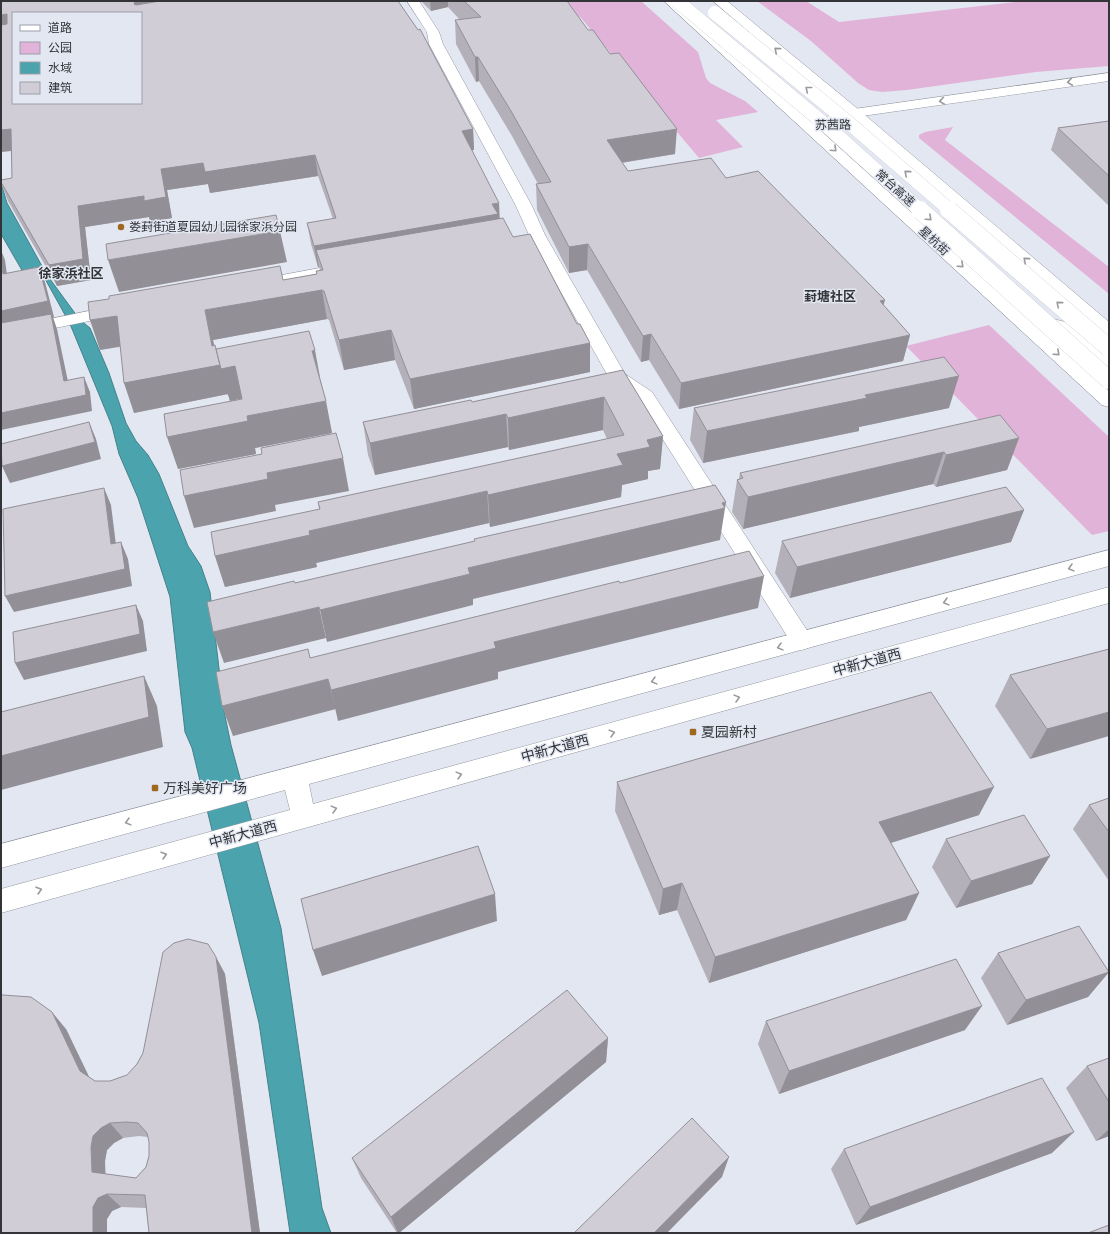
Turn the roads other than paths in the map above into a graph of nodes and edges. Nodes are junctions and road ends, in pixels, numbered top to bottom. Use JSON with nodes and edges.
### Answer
{"nodes":[{"id":1,"x":414,"y":1,"type":"edge"},
{"id":2,"x":670,"y":1,"type":"edge"},
{"id":3,"x":677,"y":1,"type":"edge"},
{"id":4,"x":712,"y":3,"type":"edge"},
{"id":5,"x":1109,"y":77,"type":"edge"},
{"id":6,"x":1109,"y":88,"type":"edge"},
{"id":7,"x":854,"y":113,"type":"junction"},
{"id":8,"x":867,"y":124,"type":"junction"},
{"id":9,"x":809,"y":126,"type":"junction"},
{"id":10,"x":365,"y":265,"type":"edge"},
{"id":11,"x":242,"y":287,"type":"edge"},
{"id":12,"x":135,"y":307,"type":"edge"},
{"id":13,"x":1014,"y":314,"type":"junction"},
{"id":14,"x":1109,"y":331,"type":"edge"},
{"id":15,"x":1,"y":334,"type":"edge"},
{"id":16,"x":1109,"y":348,"type":"edge"},
{"id":17,"x":1109,"y":365,"type":"edge"},
{"id":18,"x":1109,"y":380,"type":"edge"},
{"id":19,"x":1109,"y":401,"type":"edge"},
{"id":20,"x":1109,"y":558,"type":"edge"},
{"id":21,"x":1109,"y":595,"type":"edge"},
{"id":22,"x":802,"y":641,"type":"junction"},
{"id":23,"x":295,"y":778,"type":"junction"},
{"id":24,"x":304,"y":818,"type":"junction"},
{"id":25,"x":1,"y":856,"type":"edge"},
{"id":26,"x":1,"y":901,"type":"edge"}],
"edges":[{"from":1,"to":22,"type":"main road"},
{"from":2,"to":9,"type":"main road","name":"星杭街"},
{"from":3,"to":18,"type":"main road","name":"常台高速","one_way":true,"bridge":true},
{"from":7,"to":4,"type":"main road","one_way":true},
{"from":16,"to":4,"type":"main road","name":"常台高速","one_way":true,"bridge":true},
{"from":5,"to":7,"type":"main road","name":"苏茜路","one_way":true},
{"from":6,"to":8,"type":"main road","name":"苏茜路"},
{"from":7,"to":8,"type":"main road"},
{"from":7,"to":9,"type":"main road","name":"苏茜路"},
{"from":8,"to":9,"type":"main road","name":"苏茜路"},
{"from":14,"to":8,"type":"main road","one_way":true},
{"from":9,"to":13,"type":"main road","name":"星杭街","one_way":true},
{"from":10,"to":11,"type":"main road"},
{"from":12,"to":15,"type":"main road"},
{"from":13,"to":17,"type":"main road"},
{"from":13,"to":19,"type":"main road","name":"星杭街","one_way":true},
{"from":20,"to":22,"type":"main road","one_way":true},
{"from":24,"to":21,"type":"main road","name":"中新大道西","one_way":true},
{"from":22,"to":23,"type":"main road","one_way":true},
{"from":23,"to":24,"type":"main road"},
{"from":23,"to":25,"type":"main road","one_way":true},
{"from":26,"to":24,"type":"main road","name":"中新大道西","one_way":true}]}
